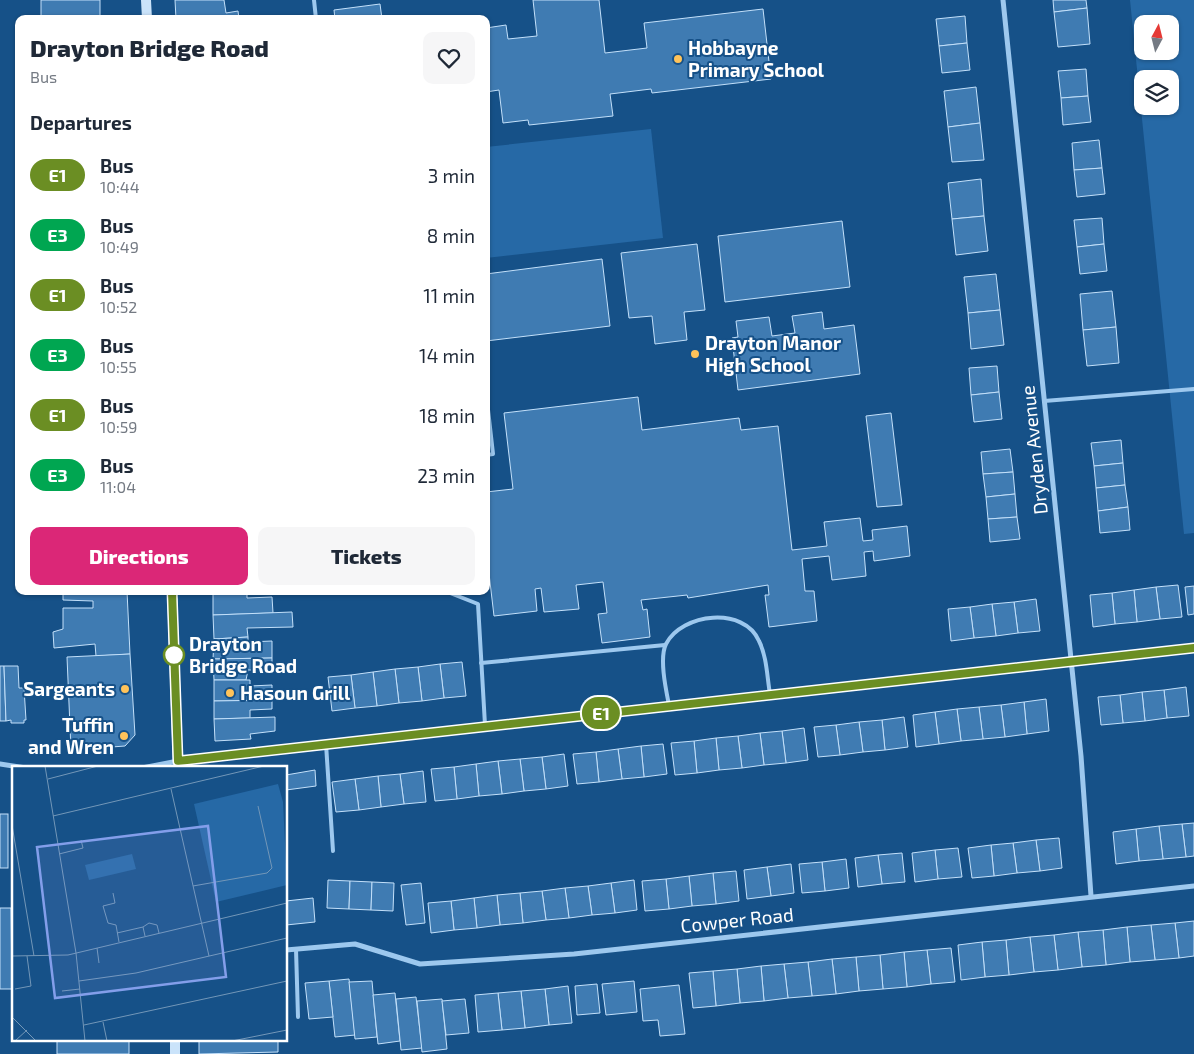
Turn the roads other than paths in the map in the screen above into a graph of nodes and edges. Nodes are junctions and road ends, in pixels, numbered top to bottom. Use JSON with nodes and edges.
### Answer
{"nodes":[{"id":1,"x":146,"y":0,"type":"edge"},
{"id":2,"x":314,"y":0,"type":"edge"},
{"id":3,"x":1003,"y":0,"type":"edge"},
{"id":4,"x":147,"y":15,"type":"edge"},
{"id":5,"x":316,"y":15,"type":"edge"},
{"id":6,"x":1194,"y":389,"type":"edge"},
{"id":7,"x":1044,"y":401,"type":"junction"},
{"id":8,"x":490,"y":423,"type":"edge"},
{"id":9,"x":490,"y":454,"type":"edge"},
{"id":10,"x":172,"y":595,"type":"edge"},
{"id":11,"x":455,"y":595,"type":"edge"},
{"id":12,"x":665,"y":645,"type":"junction"},
{"id":13,"x":1194,"y":648,"type":"edge"},
{"id":14,"x":1071,"y":662,"type":"junction"},
{"id":15,"x":482,"y":663,"type":"junction"},
{"id":16,"x":770,"y":694,"type":"junction"},
{"id":17,"x":669,"y":706,"type":"junction"},
{"id":18,"x":485,"y":725,"type":"junction"},
{"id":19,"x":326,"y":744,"type":"junction"},
{"id":20,"x":0,"y":764,"type":"edge"},
{"id":21,"x":178,"y":764,"type":"edge"},
{"id":22,"x":13,"y":766,"type":"edge"},
{"id":23,"x":160,"y":766,"type":"edge"},
{"id":24,"x":333,"y":851,"type":"dead end"},
{"id":25,"x":1194,"y":886,"type":"edge"},
{"id":26,"x":1091,"y":896,"type":"junction"},
{"id":27,"x":296,"y":949,"type":"junction"},
{"id":28,"x":288,"y":950,"type":"edge"},
{"id":29,"x":298,"y":1017,"type":"dead end"}],
"edges":[{"from":1,"to":4,"type":"street"},
{"from":2,"to":5,"type":"lane"},
{"from":3,"to":7,"type":"street","name":"Dryden Avenue"},
{"from":6,"to":7,"type":"lane"},
{"from":7,"to":14,"type":"street","name":"Dryden Avenue"},
{"from":8,"to":9,"type":"lane"},
{"from":10,"to":21,"type":"street"},
{"from":11,"to":15,"type":"lane"},
{"from":12,"to":15,"type":"lane"},
{"from":12,"to":16,"type":"lane"},
{"from":12,"to":17,"type":"lane"},
{"from":13,"to":14,"type":"street"},
{"from":14,"to":16,"type":"street"},
{"from":14,"to":26,"type":"street","name":"Dryden Avenue"},
{"from":15,"to":18,"type":"lane"},
{"from":16,"to":17,"type":"street"},
{"from":17,"to":18,"type":"street"},
{"from":18,"to":19,"type":"street"},
{"from":19,"to":21,"type":"street"},
{"from":19,"to":24,"type":"lane"},
{"from":20,"to":22,"type":"street"},
{"from":21,"to":23,"type":"street"},
{"from":25,"to":26,"type":"street","name":"Cowper Road"},
{"from":26,"to":27,"type":"street","name":"Cowper Road"},
{"from":27,"to":28,"type":"street","name":"Cowper Road"},
{"from":27,"to":29,"type":"lane"}]}
